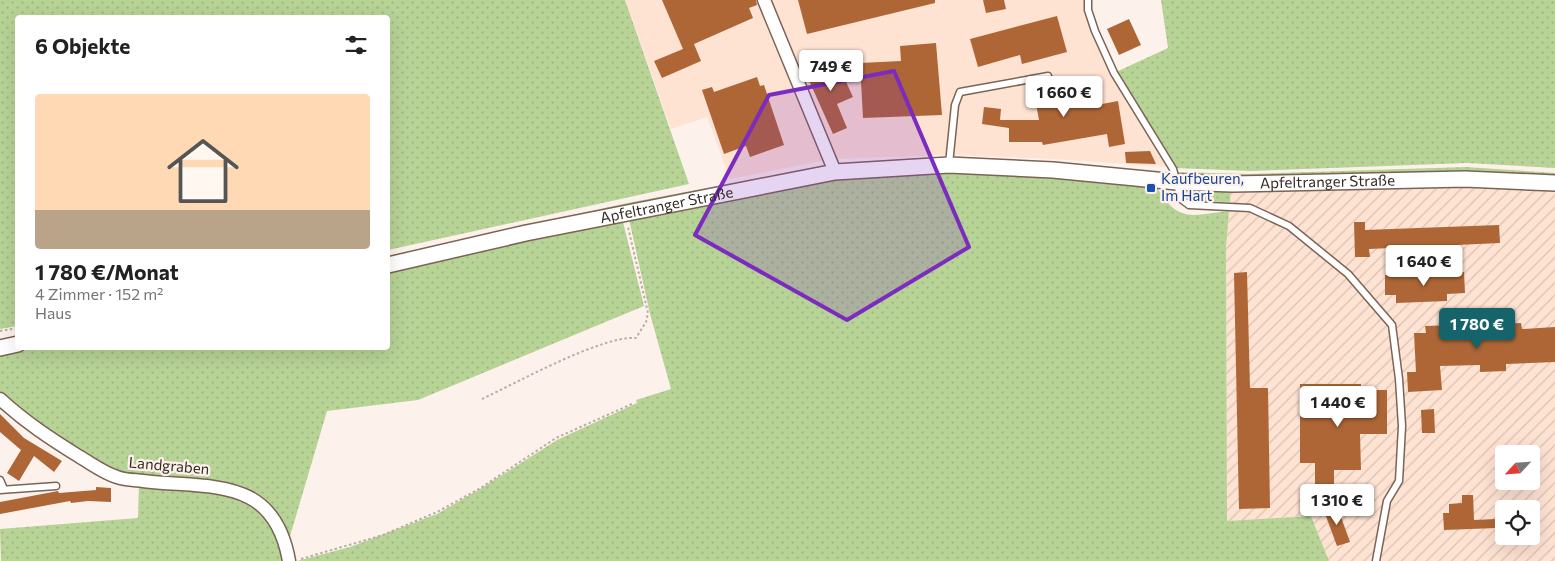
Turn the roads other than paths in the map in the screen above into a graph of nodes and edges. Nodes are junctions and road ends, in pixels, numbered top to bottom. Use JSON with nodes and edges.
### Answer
{"nodes":[{"id":1,"x":764,"y":0,"type":"edge"},
{"id":2,"x":1088,"y":0,"type":"edge"},
{"id":3,"x":1048,"y":76,"type":"dead end"},
{"id":4,"x":949,"y":166,"type":"junction"},
{"id":5,"x":836,"y":172,"type":"junction"},
{"id":6,"x":1178,"y":182,"type":"junction"},
{"id":7,"x":1555,"y":183,"type":"edge"},
{"id":8,"x":390,"y":265,"type":"edge"},
{"id":9,"x":15,"y":345,"type":"edge"},
{"id":10,"x":0,"y":348,"type":"edge"},
{"id":11,"x":0,"y":399,"type":"edge"},
{"id":12,"x":0,"y":480,"type":"edge"},
{"id":13,"x":56,"y":486,"type":"dead end"},
{"id":14,"x":2,"y":489,"type":"edge"},
{"id":15,"x":295,"y":560,"type":"edge"},
{"id":16,"x":1376,"y":561,"type":"edge"}],
"edges":[{"from":1,"to":5,"type":"street"},
{"from":2,"to":6,"type":"lane"},
{"from":3,"to":4,"type":"lane"},
{"from":4,"to":5,"type":"street","name":"Apfeltranger Straße"},
{"from":4,"to":6,"type":"street","name":"Apfeltranger Straße"},
{"from":5,"to":8,"type":"street","name":"Apfeltranger Straße"},
{"from":6,"to":7,"type":"street","name":"Apfeltranger Straße"},
{"from":6,"to":16,"type":"lane"},
{"from":9,"to":10,"type":"street"},
{"from":11,"to":15,"type":"street","name":"Landgraben"},
{"from":12,"to":14,"type":"lane"},
{"from":13,"to":14,"type":"lane"}]}
